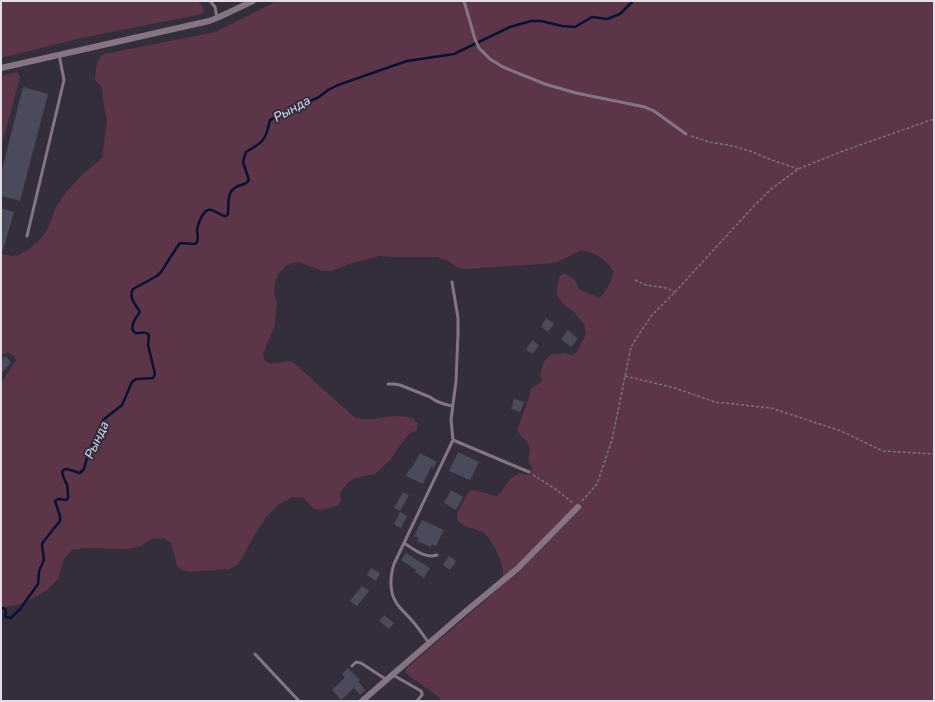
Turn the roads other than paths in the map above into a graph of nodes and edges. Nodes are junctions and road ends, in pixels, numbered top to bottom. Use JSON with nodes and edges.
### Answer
{"nodes":[{"id":1,"x":210,"y":1,"type":"edge"},
{"id":2,"x":253,"y":1,"type":"edge"},
{"id":3,"x":464,"y":1,"type":"edge"},
{"id":4,"x":217,"y":18,"type":"junction"},
{"id":5,"x":59,"y":54,"type":"junction"},
{"id":6,"x":1,"y":68,"type":"edge"},
{"id":7,"x":686,"y":134,"type":"road end"},
{"id":8,"x":27,"y":236,"type":"dead end"},
{"id":9,"x":452,"y":282,"type":"dead end"},
{"id":10,"x":388,"y":384,"type":"dead end"},
{"id":11,"x":452,"y":406,"type":"junction"},
{"id":12,"x":453,"y":440,"type":"junction"},
{"id":13,"x":529,"y":472,"type":"road end"},
{"id":14,"x":578,"y":507,"type":"road end"},
{"id":15,"x":404,"y":543,"type":"junction"},
{"id":16,"x":437,"y":555,"type":"dead end"},
{"id":17,"x":429,"y":643,"type":"junction"},
{"id":18,"x":255,"y":654,"type":"dead end"},
{"id":19,"x":352,"y":666,"type":"dead end"},
{"id":20,"x":393,"y":675,"type":"junction"},
{"id":21,"x":387,"y":680,"type":"junction"},
{"id":22,"x":299,"y":701,"type":"edge"},
{"id":23,"x":362,"y":701,"type":"edge"},
{"id":24,"x":417,"y":701,"type":"edge"}],
"edges":[{"from":1,"to":4,"type":"lane"},
{"from":2,"to":4,"type":"street"},
{"from":3,"to":7,"type":"lane"},
{"from":4,"to":5,"type":"street"},
{"from":5,"to":6,"type":"street"},
{"from":5,"to":8,"type":"lane"},
{"from":9,"to":11,"type":"lane"},
{"from":10,"to":11,"type":"lane"},
{"from":11,"to":12,"type":"lane"},
{"from":12,"to":13,"type":"lane"},
{"from":12,"to":15,"type":"lane"},
{"from":14,"to":17,"type":"street"},
{"from":15,"to":16,"type":"lane"},
{"from":15,"to":17,"type":"lane"},
{"from":17,"to":20,"type":"street"},
{"from":18,"to":22,"type":"lane"},
{"from":19,"to":21,"type":"lane"},
{"from":20,"to":21,"type":"street"},
{"from":20,"to":24,"type":"lane"},
{"from":21,"to":23,"type":"street"}]}
